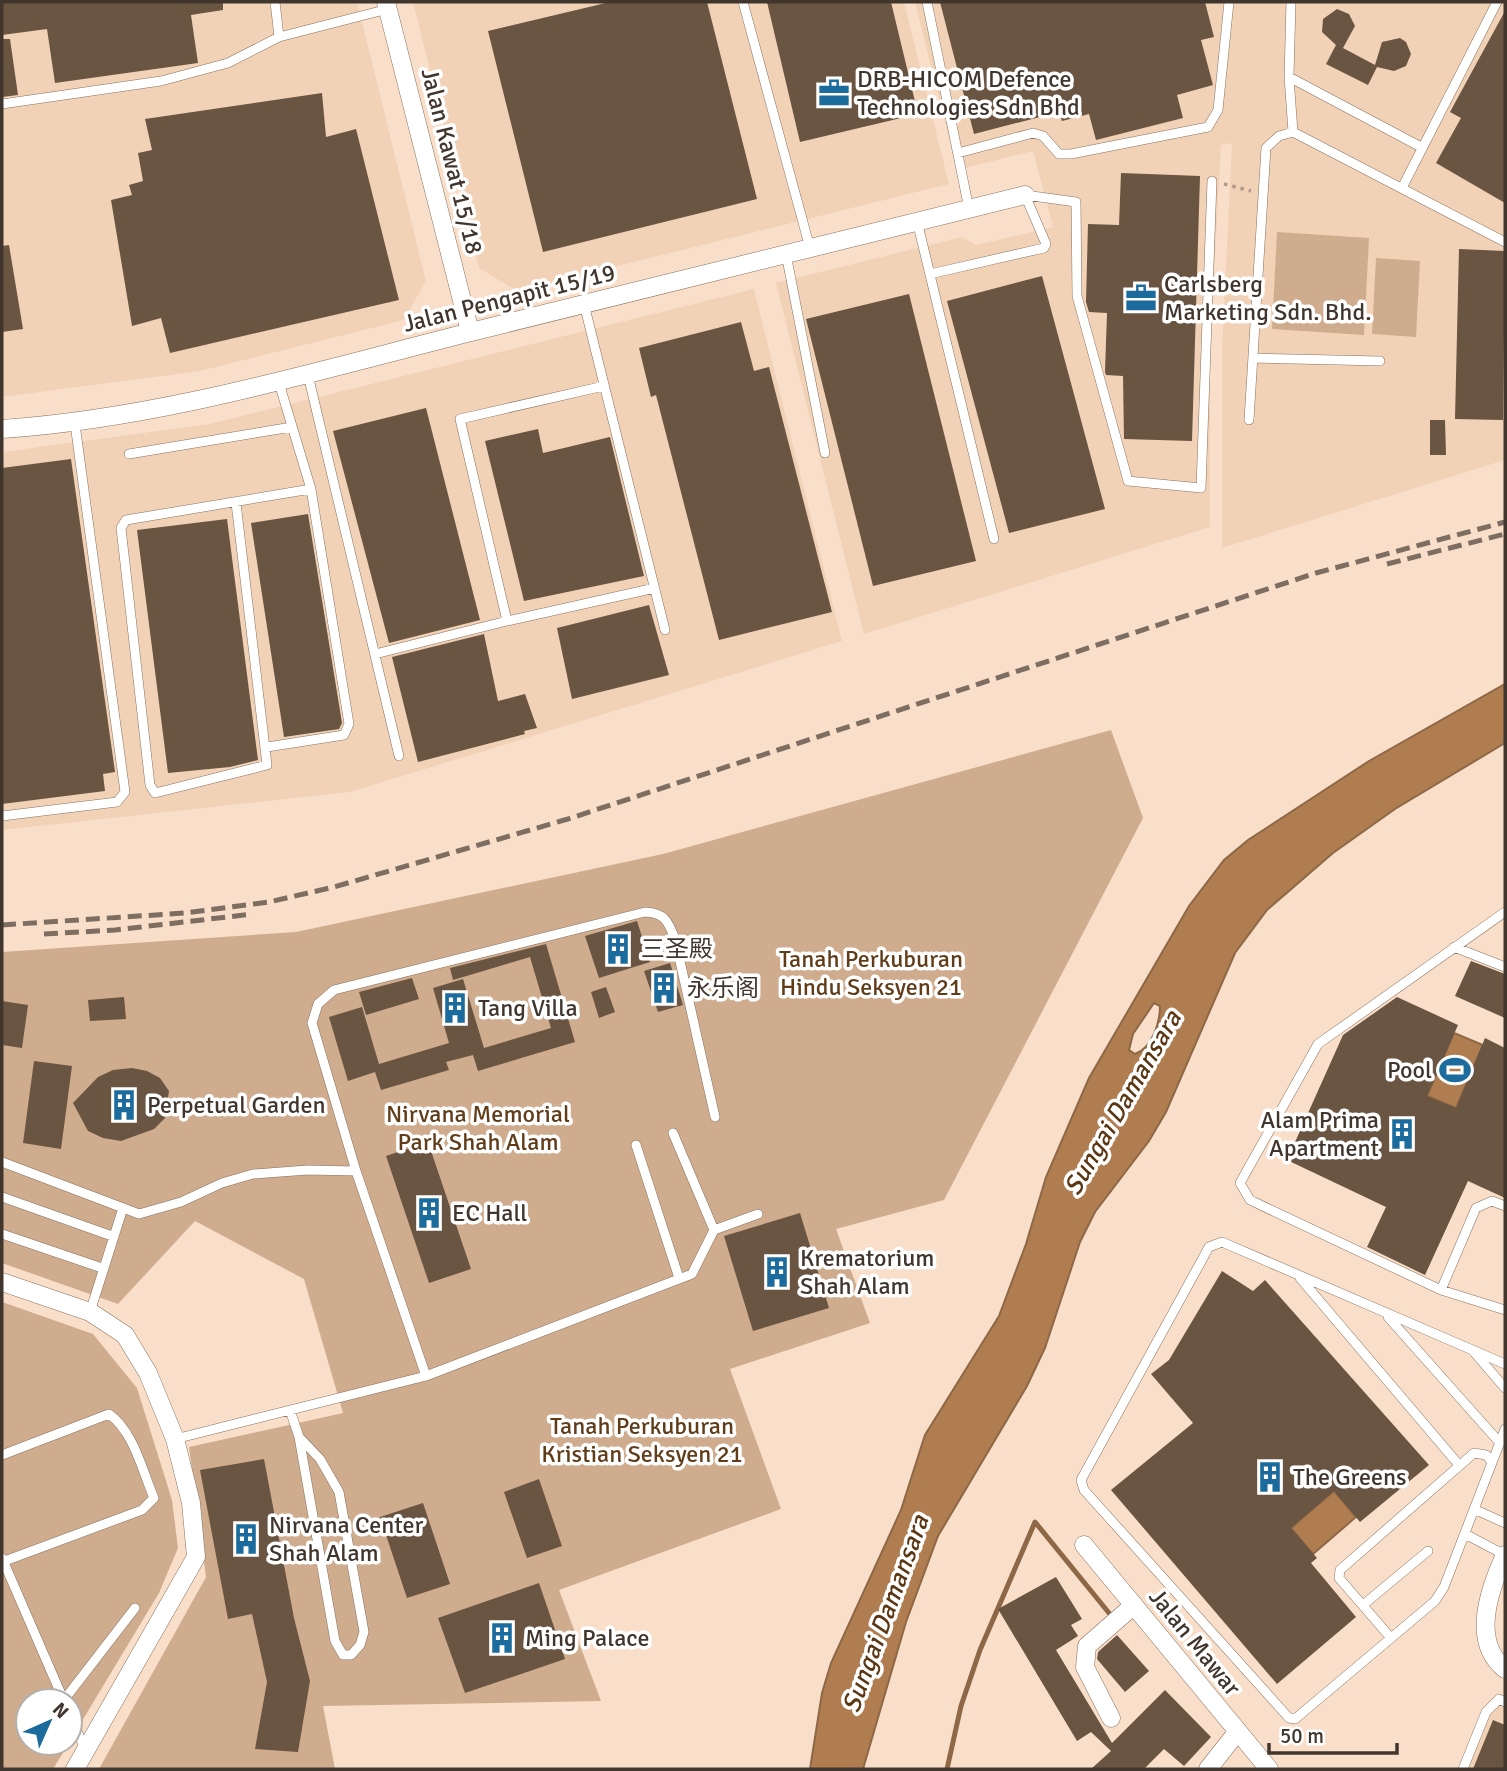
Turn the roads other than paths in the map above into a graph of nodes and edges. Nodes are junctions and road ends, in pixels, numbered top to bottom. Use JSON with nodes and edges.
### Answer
{"nodes":[{"id":1,"x":275,"y":2,"type":"edge"},
{"id":2,"x":743,"y":2,"type":"edge"},
{"id":3,"x":927,"y":2,"type":"edge"},
{"id":4,"x":1229,"y":2,"type":"edge"},
{"id":5,"x":1291,"y":2,"type":"edge"},
{"id":6,"x":1497,"y":2,"type":"edge"},
{"id":7,"x":387,"y":5,"type":"edge"},
{"id":8,"x":279,"y":37,"type":"junction"},
{"id":9,"x":1289,"y":77,"type":"junction"},
{"id":10,"x":2,"y":104,"type":"edge"},
{"id":11,"x":1293,"y":132,"type":"junction"},
{"id":12,"x":1421,"y":147,"type":"junction"},
{"id":13,"x":958,"y":153,"type":"junction"},
{"id":14,"x":1212,"y":181,"type":"road end"},
{"id":15,"x":1403,"y":186,"type":"junction"},
{"id":16,"x":1025,"y":195,"type":"junction"},
{"id":17,"x":969,"y":209,"type":"junction"},
{"id":18,"x":917,"y":221,"type":"junction"},
{"id":19,"x":1505,"y":242,"type":"edge"},
{"id":20,"x":810,"y":248,"type":"junction"},
{"id":21,"x":786,"y":254,"type":"junction"},
{"id":22,"x":930,"y":274,"type":"junction"},
{"id":23,"x":584,"y":304,"type":"junction"},
{"id":24,"x":470,"y":332,"type":"junction"},
{"id":25,"x":1253,"y":358,"type":"junction"},
{"id":26,"x":1380,"y":361,"type":"dead end"},
{"id":27,"x":309,"y":375,"type":"junction"},
{"id":28,"x":279,"y":383,"type":"junction"},
{"id":29,"x":604,"y":386,"type":"junction"},
{"id":30,"x":1249,"y":420,"type":"dead end"},
{"id":31,"x":75,"y":424,"type":"junction"},
{"id":32,"x":292,"y":427,"type":"junction"},
{"id":33,"x":2,"y":429,"type":"edge"},
{"id":34,"x":825,"y":453,"type":"dead end"},
{"id":35,"x":129,"y":454,"type":"dead end"},
{"id":36,"x":311,"y":489,"type":"junction"},
{"id":37,"x":236,"y":503,"type":"junction"},
{"id":38,"x":994,"y":539,"type":"dead end"},
{"id":39,"x":654,"y":588,"type":"junction"},
{"id":40,"x":507,"y":621,"type":"junction"},
{"id":41,"x":665,"y":631,"type":"dead end"},
{"id":42,"x":375,"y":654,"type":"junction"},
{"id":43,"x":267,"y":747,"type":"junction"},
{"id":44,"x":399,"y":756,"type":"dead end"},
{"id":45,"x":2,"y":816,"type":"edge"},
{"id":46,"x":1505,"y":912,"type":"edge"},
{"id":47,"x":1493,"y":920,"type":"junction"},
{"id":48,"x":1505,"y":924,"type":"edge"},
{"id":49,"x":1454,"y":947,"type":"junction"},
{"id":50,"x":1505,"y":967,"type":"edge"},
{"id":51,"x":715,"y":1117,"type":"dead end"},
{"id":52,"x":673,"y":1133,"type":"dead end"},
{"id":53,"x":636,"y":1145,"type":"dead end"},
{"id":54,"x":2,"y":1162,"type":"edge"},
{"id":55,"x":356,"y":1171,"type":"junction"},
{"id":56,"x":2,"y":1197,"type":"edge"},
{"id":57,"x":1505,"y":1206,"type":"edge"},
{"id":58,"x":123,"y":1208,"type":"junction"},
{"id":59,"x":758,"y":1214,"type":"dead end"},
{"id":60,"x":714,"y":1230,"type":"junction"},
{"id":61,"x":2,"y":1234,"type":"edge"},
{"id":62,"x":112,"y":1236,"type":"junction"},
{"id":63,"x":102,"y":1268,"type":"junction"},
{"id":64,"x":1298,"y":1277,"type":"junction"},
{"id":65,"x":680,"y":1278,"type":"junction"},
{"id":66,"x":2,"y":1282,"type":"edge"},
{"id":67,"x":1441,"y":1290,"type":"junction"},
{"id":68,"x":1505,"y":1310,"type":"edge"},
{"id":69,"x":90,"y":1312,"type":"junction"},
{"id":70,"x":1387,"y":1315,"type":"junction"},
{"id":71,"x":1471,"y":1348,"type":"junction"},
{"id":72,"x":1505,"y":1364,"type":"edge"},
{"id":73,"x":426,"y":1376,"type":"junction"},
{"id":74,"x":1505,"y":1388,"type":"edge"},
{"id":75,"x":290,"y":1410,"type":"junction"},
{"id":76,"x":1505,"y":1429,"type":"edge"},
{"id":77,"x":299,"y":1437,"type":"junction"},
{"id":78,"x":174,"y":1439,"type":"junction"},
{"id":79,"x":1500,"y":1443,"type":"junction"},
{"id":80,"x":2,"y":1455,"type":"edge"},
{"id":81,"x":1492,"y":1462,"type":"junction"},
{"id":82,"x":1459,"y":1465,"type":"junction"},
{"id":83,"x":1476,"y":1510,"type":"junction"},
{"id":84,"x":1505,"y":1523,"type":"edge"},
{"id":85,"x":1465,"y":1534,"type":"junction"},
{"id":86,"x":1084,"y":1545,"type":"dead end"},
{"id":87,"x":1428,"y":1551,"type":"dead end"},
{"id":88,"x":1505,"y":1555,"type":"edge"},
{"id":89,"x":2,"y":1560,"type":"edge"},
{"id":90,"x":1134,"y":1605,"type":"junction"},
{"id":91,"x":1363,"y":1605,"type":"junction"},
{"id":92,"x":135,"y":1608,"type":"dead end"},
{"id":93,"x":1391,"y":1638,"type":"junction"},
{"id":94,"x":1505,"y":1669,"type":"edge"},
{"id":95,"x":58,"y":1687,"type":"edge"},
{"id":96,"x":74,"y":1687,"type":"edge"},
{"id":97,"x":1505,"y":1702,"type":"edge"},
{"id":98,"x":1111,"y":1718,"type":"dead end"},
{"id":99,"x":1238,"y":1731,"type":"junction"},
{"id":100,"x":84,"y":1746,"type":"edge"},
{"id":101,"x":86,"y":1751,"type":"junction"},
{"id":102,"x":75,"y":1769,"type":"edge"},
{"id":103,"x":1208,"y":1769,"type":"edge"},
{"id":104,"x":1269,"y":1769,"type":"edge"},
{"id":105,"x":1463,"y":1769,"type":"edge"}],
"edges":[{"from":1,"to":8,"type":"lane"},
{"from":2,"to":20,"type":"lane"},
{"from":3,"to":13,"type":"lane"},
{"from":4,"to":13,"type":"lane"},
{"from":5,"to":9,"type":"lane"},
{"from":6,"to":12,"type":"lane"},
{"from":7,"to":8,"type":"lane"},
{"from":7,"to":24,"type":"street","name":"Jalan Kawat 15/18"},
{"from":8,"to":10,"type":"lane"},
{"from":9,"to":11,"type":"lane"},
{"from":9,"to":12,"type":"lane"},
{"from":11,"to":15,"type":"lane"},
{"from":11,"to":25,"type":"lane"},
{"from":12,"to":15,"type":"lane"},
{"from":13,"to":17,"type":"lane"},
{"from":14,"to":16,"type":"lane"},
{"from":15,"to":19,"type":"lane"},
{"from":16,"to":17,"type":"street","name":"Jalan Pengapit 15/19"},
{"from":16,"to":22,"type":"lane"},
{"from":17,"to":18,"type":"street","name":"Jalan Pengapit 15/19"},
{"from":18,"to":20,"type":"street","name":"Jalan Pengapit 15/19"},
{"from":18,"to":22,"type":"lane"},
{"from":20,"to":21,"type":"street","name":"Jalan Pengapit 15/19"},
{"from":21,"to":23,"type":"street","name":"Jalan Pengapit 15/19"},
{"from":21,"to":34,"type":"lane"},
{"from":22,"to":38,"type":"lane"},
{"from":23,"to":24,"type":"street","name":"Jalan Pengapit 15/19"},
{"from":23,"to":29,"type":"lane"},
{"from":24,"to":27,"type":"street","name":"Jalan Pengapit 15/19"},
{"from":25,"to":26,"type":"lane"},
{"from":25,"to":30,"type":"lane"},
{"from":27,"to":28,"type":"street","name":"Jalan Pengapit 15/19"},
{"from":27,"to":42,"type":"lane"},
{"from":28,"to":31,"type":"street","name":"Jalan Pengapit 15/19"},
{"from":28,"to":32,"type":"lane"},
{"from":29,"to":39,"type":"lane"},
{"from":29,"to":40,"type":"lane"},
{"from":31,"to":33,"type":"street","name":"Jalan Pengapit 15/19"},
{"from":31,"to":45,"type":"lane"},
{"from":32,"to":35,"type":"lane"},
{"from":32,"to":36,"type":"lane"},
{"from":36,"to":37,"type":"lane"},
{"from":36,"to":43,"type":"lane"},
{"from":37,"to":43,"type":"lane"},
{"from":37,"to":43,"type":"lane"},
{"from":39,"to":40,"type":"lane"},
{"from":39,"to":41,"type":"lane"},
{"from":40,"to":42,"type":"lane"},
{"from":42,"to":44,"type":"lane"},
{"from":46,"to":47,"type":"lane"},
{"from":47,"to":48,"type":"lane"},
{"from":47,"to":49,"type":"lane"},
{"from":49,"to":50,"type":"lane"},
{"from":49,"to":67,"type":"lane"},
{"from":51,"to":55,"type":"lane"},
{"from":52,"to":60,"type":"lane"},
{"from":53,"to":65,"type":"lane"},
{"from":54,"to":58,"type":"lane"},
{"from":55,"to":58,"type":"lane"},
{"from":55,"to":73,"type":"lane"},
{"from":56,"to":62,"type":"lane"},
{"from":57,"to":67,"type":"lane"},
{"from":58,"to":62,"type":"lane"},
{"from":59,"to":60,"type":"lane"},
{"from":60,"to":65,"type":"lane"},
{"from":61,"to":63,"type":"lane"},
{"from":62,"to":63,"type":"lane"},
{"from":63,"to":69,"type":"lane"},
{"from":64,"to":70,"type":"lane"},
{"from":64,"to":82,"type":"lane"},
{"from":64,"to":93,"type":"lane"},
{"from":65,"to":73,"type":"lane"},
{"from":66,"to":69,"type":"street"},
{"from":67,"to":68,"type":"lane"},
{"from":69,"to":78,"type":"street"},
{"from":70,"to":71,"type":"lane"},
{"from":70,"to":79,"type":"lane"},
{"from":71,"to":72,"type":"lane"},
{"from":71,"to":74,"type":"lane"},
{"from":73,"to":75,"type":"lane"},
{"from":75,"to":77,"type":"lane"},
{"from":75,"to":78,"type":"lane"},
{"from":76,"to":79,"type":"lane"},
{"from":77,"to":77,"type":"lane"},
{"from":78,"to":101,"type":"street"},
{"from":79,"to":81,"type":"lane"},
{"from":80,"to":89,"type":"lane"},
{"from":81,"to":82,"type":"lane"},
{"from":81,"to":83,"type":"lane"},
{"from":82,"to":91,"type":"lane"},
{"from":83,"to":84,"type":"lane"},
{"from":83,"to":85,"type":"lane"},
{"from":85,"to":88,"type":"lane"},
{"from":85,"to":93,"type":"lane"},
{"from":86,"to":90,"type":"street","name":"Jalan Mawar"},
{"from":87,"to":91,"type":"lane"},
{"from":88,"to":94,"type":"street"},
{"from":89,"to":95,"type":"lane"},
{"from":90,"to":98,"type":"street"},
{"from":90,"to":99,"type":"street","name":"Jalan Mawar"},
{"from":91,"to":93,"type":"lane"},
{"from":92,"to":96,"type":"lane"},
{"from":97,"to":105,"type":"lane"},
{"from":99,"to":103,"type":"street"},
{"from":99,"to":104,"type":"street","name":"Jalan Mawar"},
{"from":100,"to":101,"type":"lane"},
{"from":101,"to":102,"type":"street"}]}
